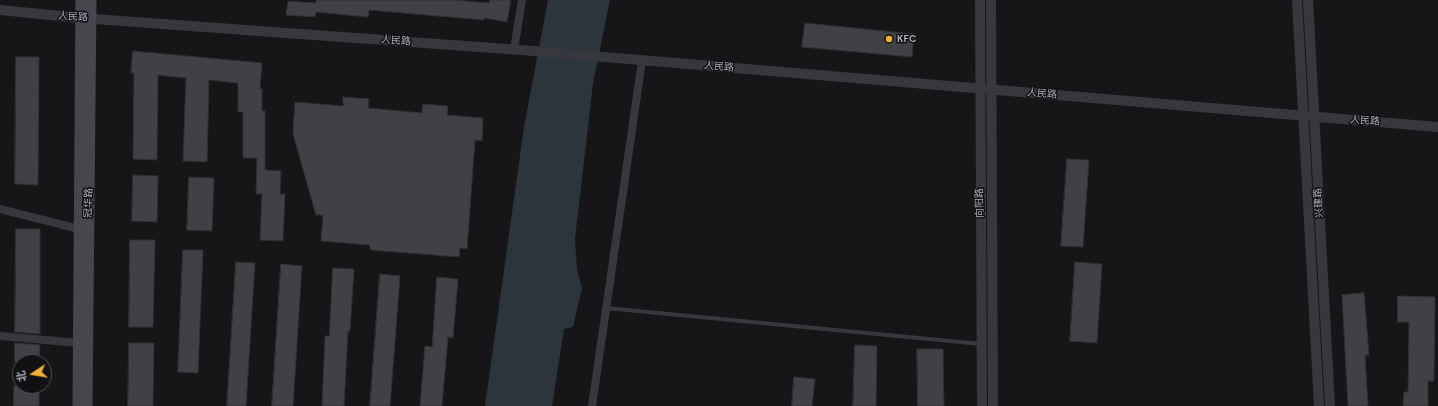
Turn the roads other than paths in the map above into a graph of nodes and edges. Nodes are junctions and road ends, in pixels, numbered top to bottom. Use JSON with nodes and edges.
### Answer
{"nodes":[{"id":1,"x":81,"y":0,"type":"edge"},
{"id":2,"x":92,"y":0,"type":"edge"},
{"id":3,"x":522,"y":0,"type":"edge"},
{"id":4,"x":980,"y":0,"type":"edge"},
{"id":5,"x":991,"y":0,"type":"edge"},
{"id":6,"x":1297,"y":0,"type":"edge"},
{"id":7,"x":1308,"y":0,"type":"edge"},
{"id":8,"x":0,"y":10,"type":"edge"},
{"id":9,"x":85,"y":18,"type":"junction"},
{"id":10,"x":514,"y":50,"type":"junction"},
{"id":11,"x":642,"y":61,"type":"junction"},
{"id":12,"x":979,"y":89,"type":"junction"},
{"id":13,"x":990,"y":90,"type":"junction"},
{"id":14,"x":1304,"y":116,"type":"junction"},
{"id":15,"x":1315,"y":117,"type":"junction"},
{"id":16,"x":1438,"y":127,"type":"edge"},
{"id":17,"x":0,"y":209,"type":"edge"},
{"id":18,"x":79,"y":229,"type":"junction"},
{"id":19,"x":605,"y":308,"type":"junction"},
{"id":20,"x":0,"y":336,"type":"edge"},
{"id":21,"x":79,"y":343,"type":"junction"},
{"id":22,"x":982,"y":344,"type":"junction"},
{"id":23,"x":78,"y":406,"type":"edge"},
{"id":24,"x":87,"y":406,"type":"edge"},
{"id":25,"x":592,"y":406,"type":"edge"},
{"id":26,"x":982,"y":406,"type":"edge"},
{"id":27,"x":993,"y":406,"type":"edge"},
{"id":28,"x":1319,"y":406,"type":"edge"},
{"id":29,"x":1330,"y":406,"type":"edge"}],
"edges":[{"from":1,"to":9,"type":"main road","name":"冠华路"},
{"from":2,"to":9,"type":"main road","name":"冠华路"},
{"from":3,"to":10,"type":"street"},
{"from":4,"to":12,"type":"street","name":"向阳路"},
{"from":5,"to":13,"type":"street","name":"向阳路"},
{"from":6,"to":14,"type":"street","name":"兴建路"},
{"from":7,"to":15,"type":"street","name":"兴建路"},
{"from":8,"to":9,"type":"street","name":"人民路"},
{"from":9,"to":10,"type":"street","name":"人民路"},
{"from":9,"to":18,"type":"main road","name":"冠华路"},
{"from":9,"to":24,"type":"main road","name":"冠华路"},
{"from":10,"to":11,"type":"street","name":"人民路"},
{"from":11,"to":12,"type":"street","name":"人民路"},
{"from":11,"to":19,"type":"street"},
{"from":12,"to":13,"type":"street","name":"人民路"},
{"from":12,"to":22,"type":"street","name":"向阳路"},
{"from":13,"to":14,"type":"street","name":"人民路"},
{"from":13,"to":27,"type":"street","name":"向阳路"},
{"from":14,"to":15,"type":"street","name":"人民路"},
{"from":14,"to":28,"type":"street","name":"兴建路"},
{"from":15,"to":16,"type":"street","name":"人民路"},
{"from":15,"to":29,"type":"street","name":"兴建路"},
{"from":17,"to":18,"type":"street"},
{"from":18,"to":21,"type":"main road","name":"冠华路"},
{"from":19,"to":22,"type":"lane"},
{"from":19,"to":25,"type":"street"},
{"from":20,"to":21,"type":"street"},
{"from":21,"to":23,"type":"main road","name":"冠华路"},
{"from":22,"to":26,"type":"street","name":"向阳路"}]}
